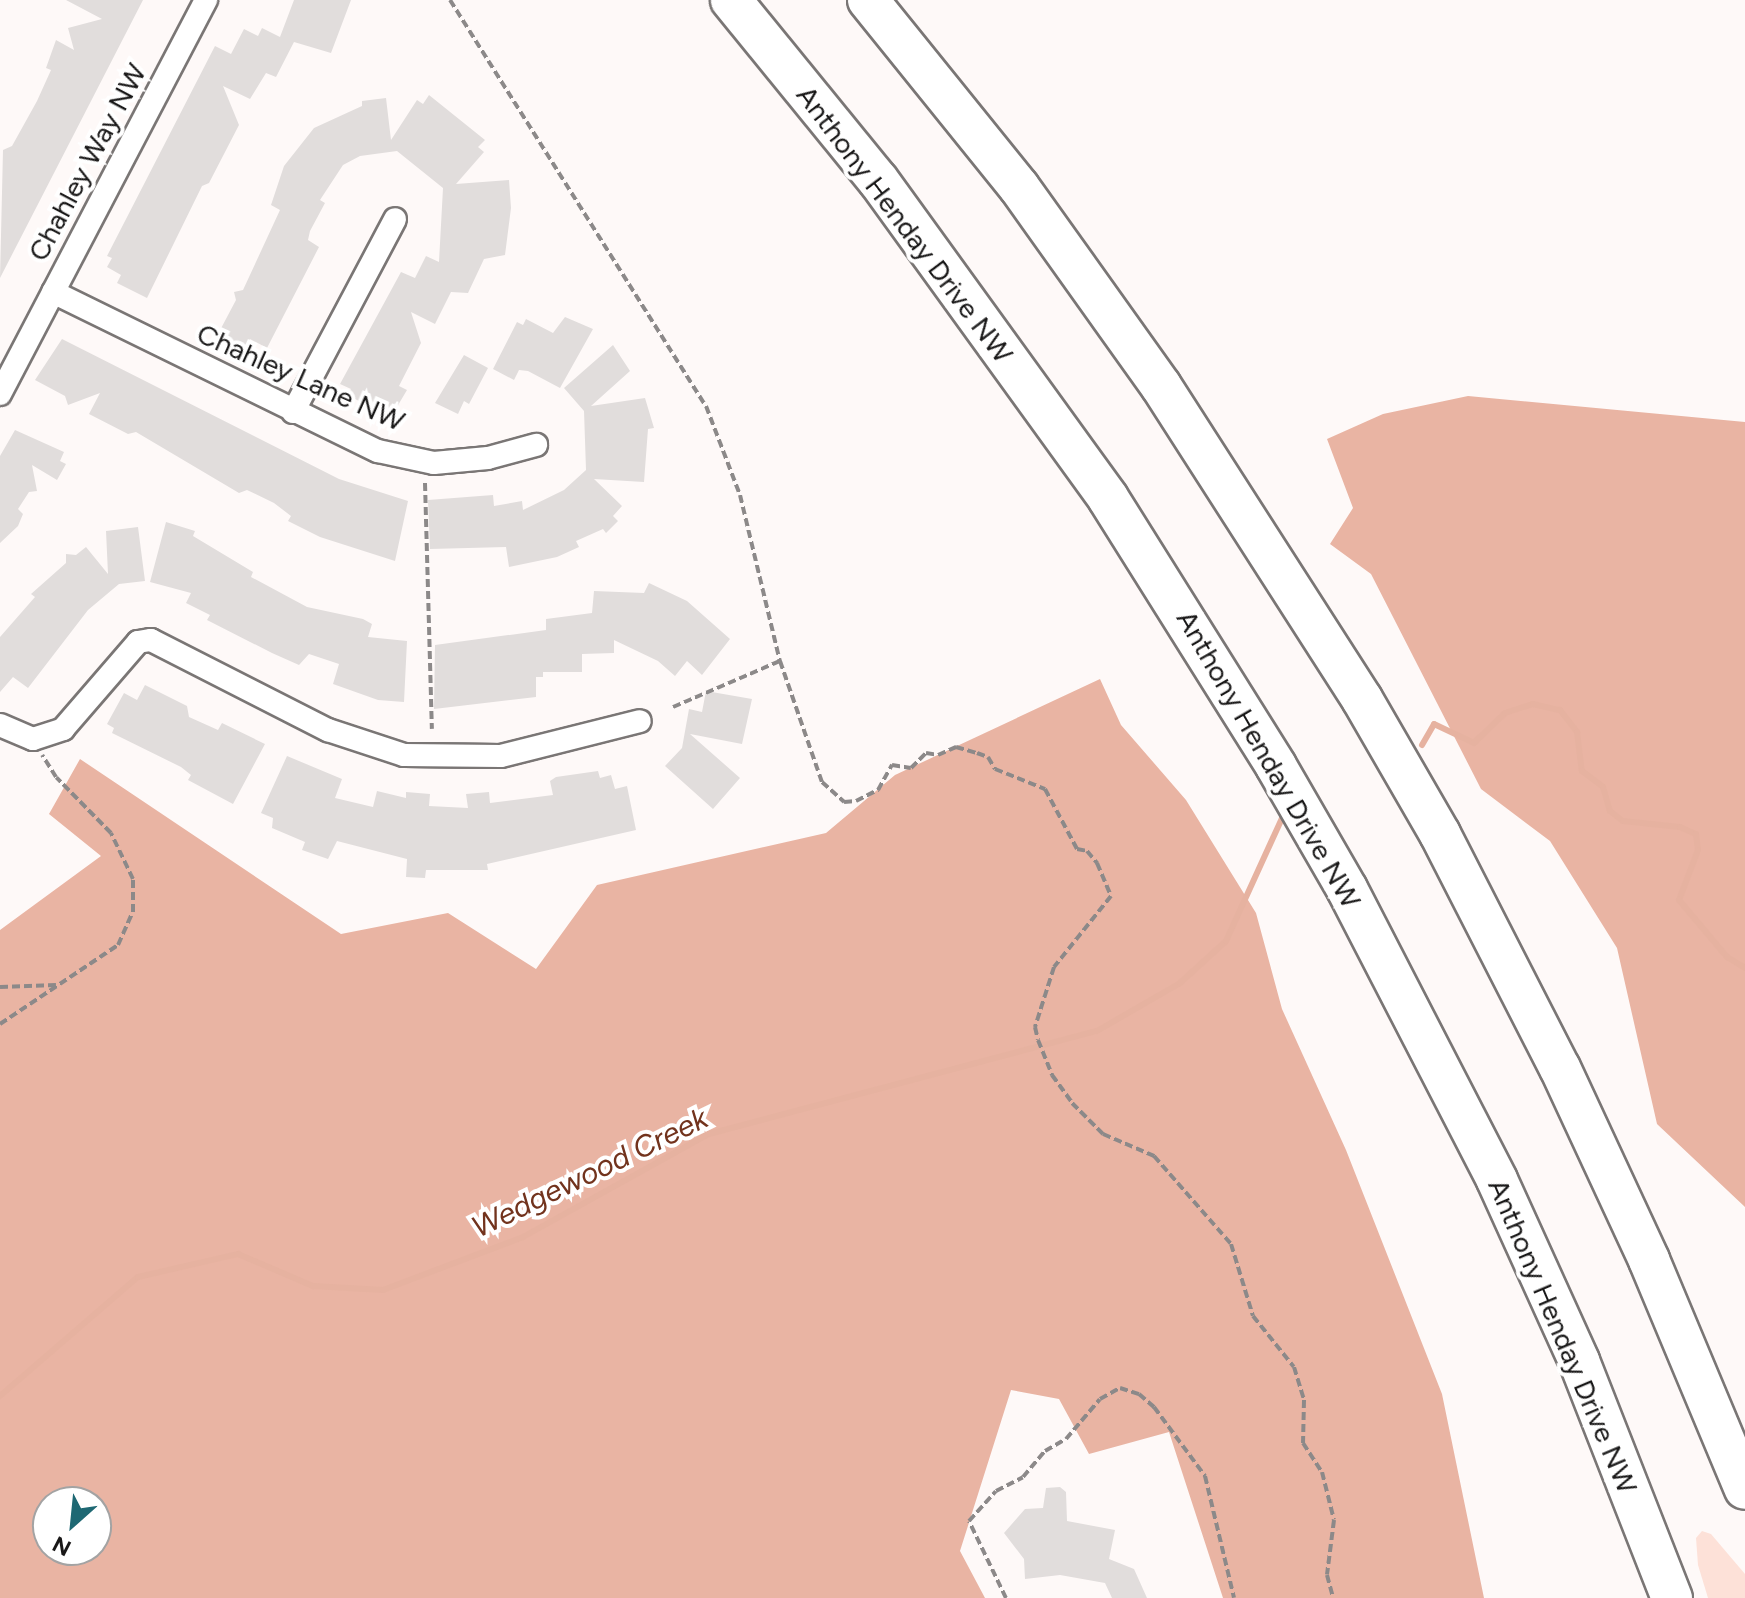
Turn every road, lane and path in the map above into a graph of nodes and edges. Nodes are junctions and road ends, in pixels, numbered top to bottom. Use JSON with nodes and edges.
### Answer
{"nodes":[{"id":1,"x":206,"y":0,"type":"edge"},
{"id":2,"x":450,"y":0,"type":"edge"},
{"id":3,"x":731,"y":0,"type":"edge"},
{"id":4,"x":868,"y":0,"type":"edge"},
{"id":5,"x":395,"y":219,"type":"dead end"},
{"id":6,"x":53,"y":292,"type":"junction"},
{"id":7,"x":0,"y":394,"type":"edge"},
{"id":8,"x":293,"y":412,"type":"junction"},
{"id":9,"x":536,"y":445,"type":"dead end"},
{"id":10,"x":425,"y":483,"type":"dead end"},
{"id":11,"x":780,"y":661,"type":"junction"},
{"id":12,"x":673,"y":707,"type":"dead end"},
{"id":13,"x":640,"y":721,"type":"dead end"},
{"id":14,"x":0,"y":725,"type":"edge"},
{"id":15,"x":432,"y":729,"type":"dead end"},
{"id":16,"x":33,"y":739,"type":"junction"},
{"id":17,"x":58,"y":985,"type":"junction"},
{"id":18,"x":0,"y":987,"type":"edge"},
{"id":19,"x":0,"y":1024,"type":"edge"},
{"id":20,"x":1745,"y":1489,"type":"edge"},
{"id":21,"x":1006,"y":1598,"type":"edge"},
{"id":22,"x":1234,"y":1598,"type":"edge"},
{"id":23,"x":1333,"y":1598,"type":"edge"},
{"id":24,"x":1672,"y":1598,"type":"edge"}],
"edges":[{"from":1,"to":6,"type":"street","name":"Chahley Way NW"},
{"from":2,"to":11,"type":"path"},
{"from":3,"to":24,"type":"highway","name":"Anthony Henday Drive NW"},
{"from":4,"to":20,"type":"highway"},
{"from":5,"to":8,"type":"street"},
{"from":6,"to":7,"type":"street","name":"Chahley Way NW"},
{"from":6,"to":8,"type":"street","name":"Chahley Lane NW"},
{"from":8,"to":9,"type":"street","name":"Chahley Lane NW"},
{"from":10,"to":15,"type":"path"},
{"from":11,"to":12,"type":"path"},
{"from":11,"to":23,"type":"path"},
{"from":13,"to":16,"type":"street"},
{"from":14,"to":16,"type":"street"},
{"from":16,"to":17,"type":"path"},
{"from":17,"to":18,"type":"path"},
{"from":17,"to":19,"type":"path"},
{"from":21,"to":22,"type":"path"}]}
